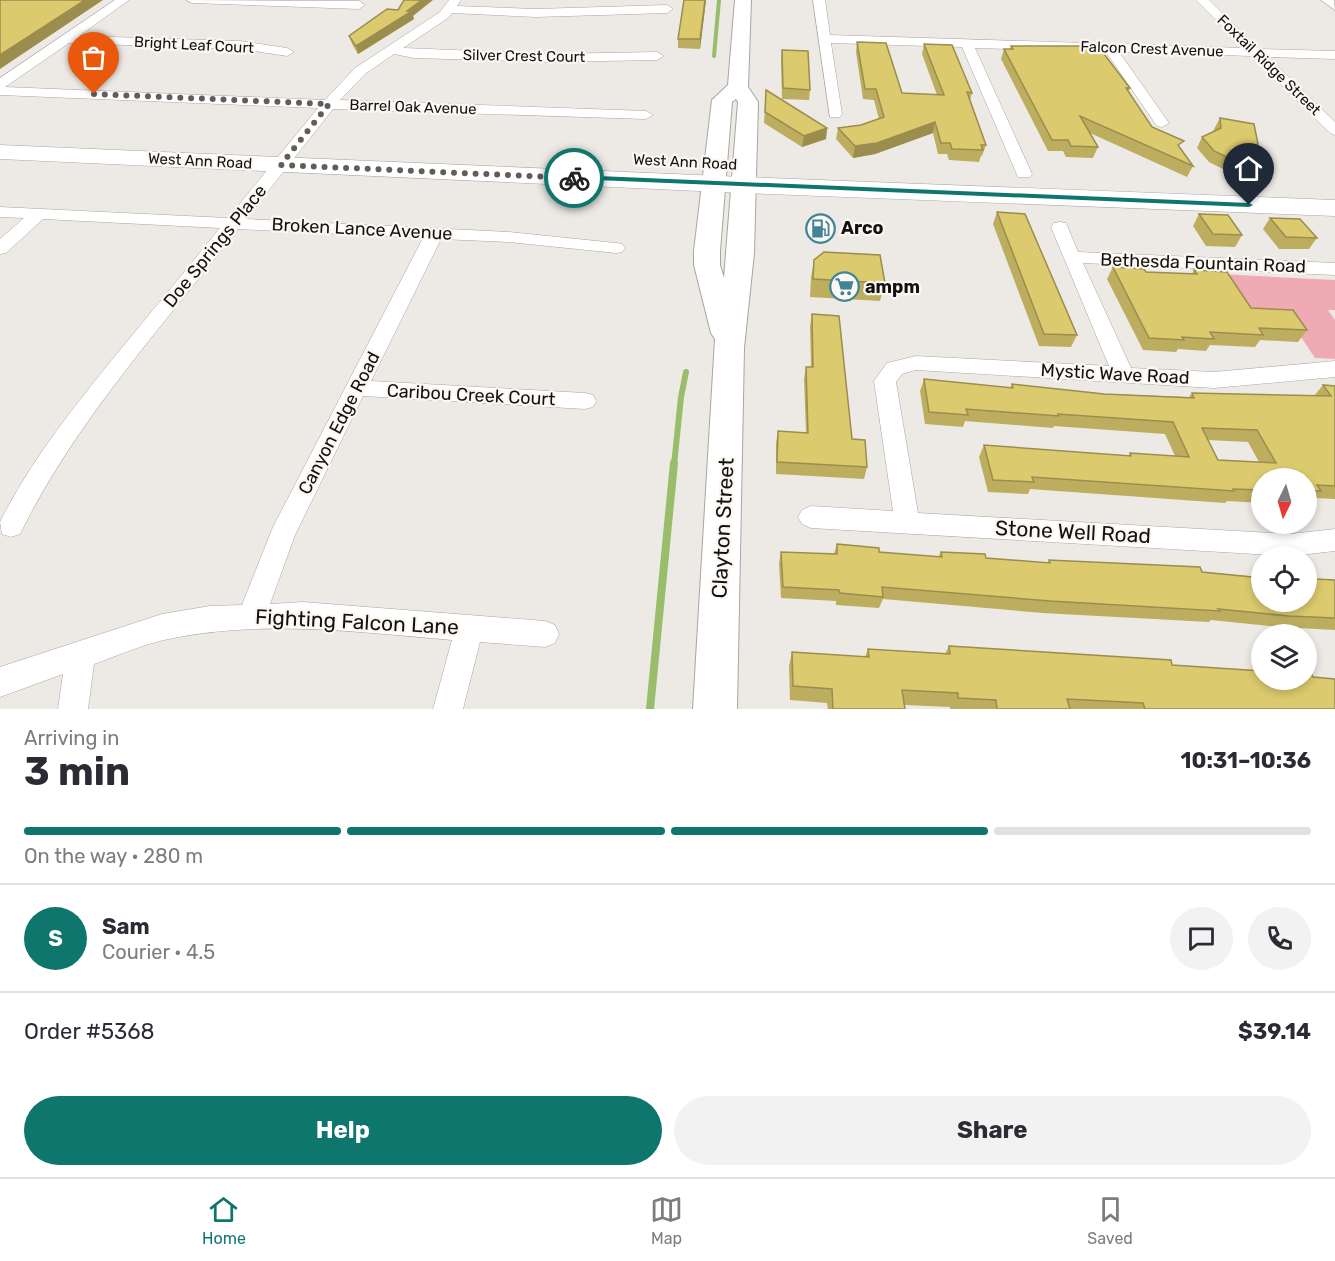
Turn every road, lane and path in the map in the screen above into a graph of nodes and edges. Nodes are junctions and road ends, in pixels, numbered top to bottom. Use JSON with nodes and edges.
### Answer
{"nodes":[{"id":1,"x":123,"y":0,"type":"edge"},
{"id":2,"x":192,"y":0,"type":"edge"},
{"id":3,"x":743,"y":0,"type":"edge"},
{"id":4,"x":819,"y":0,"type":"edge"},
{"id":5,"x":1202,"y":0,"type":"edge"},
{"id":6,"x":1328,"y":0,"type":"edge"},
{"id":7,"x":453,"y":4,"type":"edge"},
{"id":8,"x":359,"y":5,"type":"dead end"},
{"id":9,"x":557,"y":6,"type":"edge"},
{"id":10,"x":1335,"y":6,"type":"edge"},
{"id":11,"x":667,"y":9,"type":"dead end"},
{"id":12,"x":65,"y":39,"type":"junction"},
{"id":13,"x":825,"y":39,"type":"junction"},
{"id":14,"x":967,"y":43,"type":"junction"},
{"id":15,"x":1110,"y":48,"type":"junction"},
{"id":16,"x":390,"y":50,"type":"junction"},
{"id":17,"x":287,"y":52,"type":"dead end"},
{"id":18,"x":1255,"y":53,"type":"junction"},
{"id":19,"x":1335,"y":55,"type":"edge"},
{"id":20,"x":657,"y":56,"type":"dead end"},
{"id":21,"x":0,"y":84,"type":"edge"},
{"id":22,"x":738,"y":87,"type":"junction"},
{"id":23,"x":0,"y":91,"type":"edge"},
{"id":24,"x":329,"y":104,"type":"junction"},
{"id":25,"x":646,"y":114,"type":"dead end"},
{"id":26,"x":835,"y":114,"type":"dead end"},
{"id":27,"x":1162,"y":123,"type":"dead end"},
{"id":28,"x":1335,"y":130,"type":"edge"},
{"id":29,"x":0,"y":131,"type":"edge"},
{"id":30,"x":298,"y":144,"type":"junction"},
{"id":31,"x":0,"y":152,"type":"edge"},
{"id":32,"x":281,"y":165,"type":"junction"},
{"id":33,"x":714,"y":173,"type":"junction"},
{"id":34,"x":1024,"y":174,"type":"junction"},
{"id":35,"x":744,"y":175,"type":"junction"},
{"id":36,"x":1335,"y":186,"type":"edge"},
{"id":37,"x":870,"y":190,"type":"junction"},
{"id":38,"x":1335,"y":198,"type":"edge"},
{"id":39,"x":1206,"y":204,"type":"junction"},
{"id":40,"x":1335,"y":208,"type":"edge"},
{"id":41,"x":0,"y":212,"type":"edge"},
{"id":42,"x":39,"y":214,"type":"junction"},
{"id":43,"x":234,"y":223,"type":"junction"},
{"id":44,"x":1060,"y":227,"type":"dead end"},
{"id":45,"x":435,"y":233,"type":"junction"},
{"id":46,"x":616,"y":248,"type":"dead end"},
{"id":47,"x":0,"y":249,"type":"edge"},
{"id":48,"x":1071,"y":257,"type":"junction"},
{"id":49,"x":707,"y":265,"type":"junction"},
{"id":50,"x":739,"y":266,"type":"junction"},
{"id":51,"x":1335,"y":269,"type":"edge"},
{"id":52,"x":729,"y":348,"type":"junction"},
{"id":53,"x":1335,"y":369,"type":"edge"},
{"id":54,"x":1123,"y":374,"type":"junction"},
{"id":55,"x":356,"y":388,"type":"junction"},
{"id":56,"x":585,"y":401,"type":"dead end"},
{"id":57,"x":811,"y":517,"type":"dead end"},
{"id":58,"x":907,"y":523,"type":"junction"},
{"id":59,"x":10,"y":526,"type":"dead end"},
{"id":60,"x":1335,"y":540,"type":"edge"},
{"id":61,"x":251,"y":617,"type":"junction"},
{"id":62,"x":470,"y":628,"type":"junction"},
{"id":63,"x":544,"y":634,"type":"dead end"},
{"id":64,"x":81,"y":656,"type":"junction"},
{"id":65,"x":0,"y":682,"type":"edge"},
{"id":66,"x":73,"y":709,"type":"edge"},
{"id":67,"x":448,"y":709,"type":"edge"},
{"id":68,"x":715,"y":709,"type":"edge"}],
"edges":[{"from":1,"to":12,"type":"street"},
{"from":2,"to":8,"type":"street"},
{"from":3,"to":22,"type":"street","name":"Clayton Street"},
{"from":4,"to":13,"type":"street"},
{"from":5,"to":18,"type":"street","name":"Foxtail Ridge Street"},
{"from":6,"to":10,"type":"street"},
{"from":7,"to":9,"type":"street"},
{"from":7,"to":16,"type":"street","name":"Doe Springs Place"},
{"from":9,"to":11,"type":"street"},
{"from":12,"to":17,"type":"street","name":"Bright Leaf Court"},
{"from":12,"to":21,"type":"street"},
{"from":13,"to":14,"type":"street","name":"Falcon Crest Avenue"},
{"from":13,"to":26,"type":"street"},
{"from":14,"to":15,"type":"street","name":"Falcon Crest Avenue"},
{"from":14,"to":34,"type":"street"},
{"from":15,"to":18,"type":"street","name":"Falcon Crest Avenue"},
{"from":15,"to":27,"type":"street"},
{"from":16,"to":20,"type":"street","name":"Silver Crest Court"},
{"from":16,"to":24,"type":"street","name":"Doe Springs Place"},
{"from":18,"to":19,"type":"street","name":"Falcon Crest Avenue"},
{"from":18,"to":28,"type":"street","name":"Foxtail Ridge Street"},
{"from":22,"to":33,"type":"street","name":"Clayton Street"},
{"from":22,"to":35,"type":"street","name":"Clayton Street"},
{"from":23,"to":24,"type":"street","name":"Barrel Oak Avenue"},
{"from":24,"to":25,"type":"street","name":"Barrel Oak Avenue"},
{"from":24,"to":30,"type":"street","name":"Doe Springs Place"},
{"from":29,"to":30,"type":"main road","name":"West Ann Road"},
{"from":30,"to":32,"type":"street","name":"Doe Springs Place"},
{"from":30,"to":33,"type":"main road","name":"West Ann Road"},
{"from":31,"to":32,"type":"main road","name":"West Ann Road"},
{"from":32,"to":33,"type":"main road","name":"West Ann Road"},
{"from":32,"to":43,"type":"street","name":"Doe Springs Place"},
{"from":33,"to":35,"type":"main road","name":"West Ann Road"},
{"from":33,"to":49,"type":"street","name":"Clayton Street"},
{"from":34,"to":35,"type":"main road","name":"West Ann Road"},
{"from":34,"to":36,"type":"main road","name":"West Ann Road"},
{"from":34,"to":37,"type":"main road"},
{"from":35,"to":37,"type":"main road","name":"West Ann Road"},
{"from":35,"to":50,"type":"street","name":"Clayton Street"},
{"from":37,"to":39,"type":"main road","name":"West Ann Road"},
{"from":38,"to":39,"type":"main road"},
{"from":39,"to":40,"type":"main road","name":"West Ann Road"},
{"from":41,"to":42,"type":"street","name":"Broken Lance Avenue"},
{"from":42,"to":43,"type":"street","name":"Broken Lance Avenue"},
{"from":42,"to":47,"type":"street"},
{"from":43,"to":45,"type":"street","name":"Broken Lance Avenue"},
{"from":43,"to":59,"type":"street","name":"Doe Springs Place"},
{"from":44,"to":48,"type":"street"},
{"from":45,"to":46,"type":"street","name":"Broken Lance Avenue"},
{"from":45,"to":55,"type":"street","name":"Canyon Edge Road"},
{"from":48,"to":51,"type":"street","name":"Bethesda Fountain Road"},
{"from":48,"to":54,"type":"street"},
{"from":49,"to":50,"type":"street"},
{"from":49,"to":52,"type":"street","name":"Clayton Street"},
{"from":50,"to":52,"type":"street","name":"Clayton Street"},
{"from":52,"to":68,"type":"street","name":"Clayton Street"},
{"from":53,"to":54,"type":"street","name":"Mystic Wave Road"},
{"from":54,"to":58,"type":"street","name":"Mystic Wave Road"},
{"from":55,"to":56,"type":"street","name":"Caribou Creek Court"},
{"from":55,"to":61,"type":"street","name":"Canyon Edge Road"},
{"from":57,"to":58,"type":"street","name":"Stone Well Road"},
{"from":58,"to":60,"type":"street","name":"Stone Well Road"},
{"from":61,"to":62,"type":"street","name":"Fighting Falcon Lane"},
{"from":61,"to":64,"type":"street","name":"Fighting Falcon Lane"},
{"from":62,"to":63,"type":"street","name":"Fighting Falcon Lane"},
{"from":62,"to":67,"type":"street"},
{"from":64,"to":65,"type":"street","name":"Fighting Falcon Lane"},
{"from":64,"to":66,"type":"street"}]}
